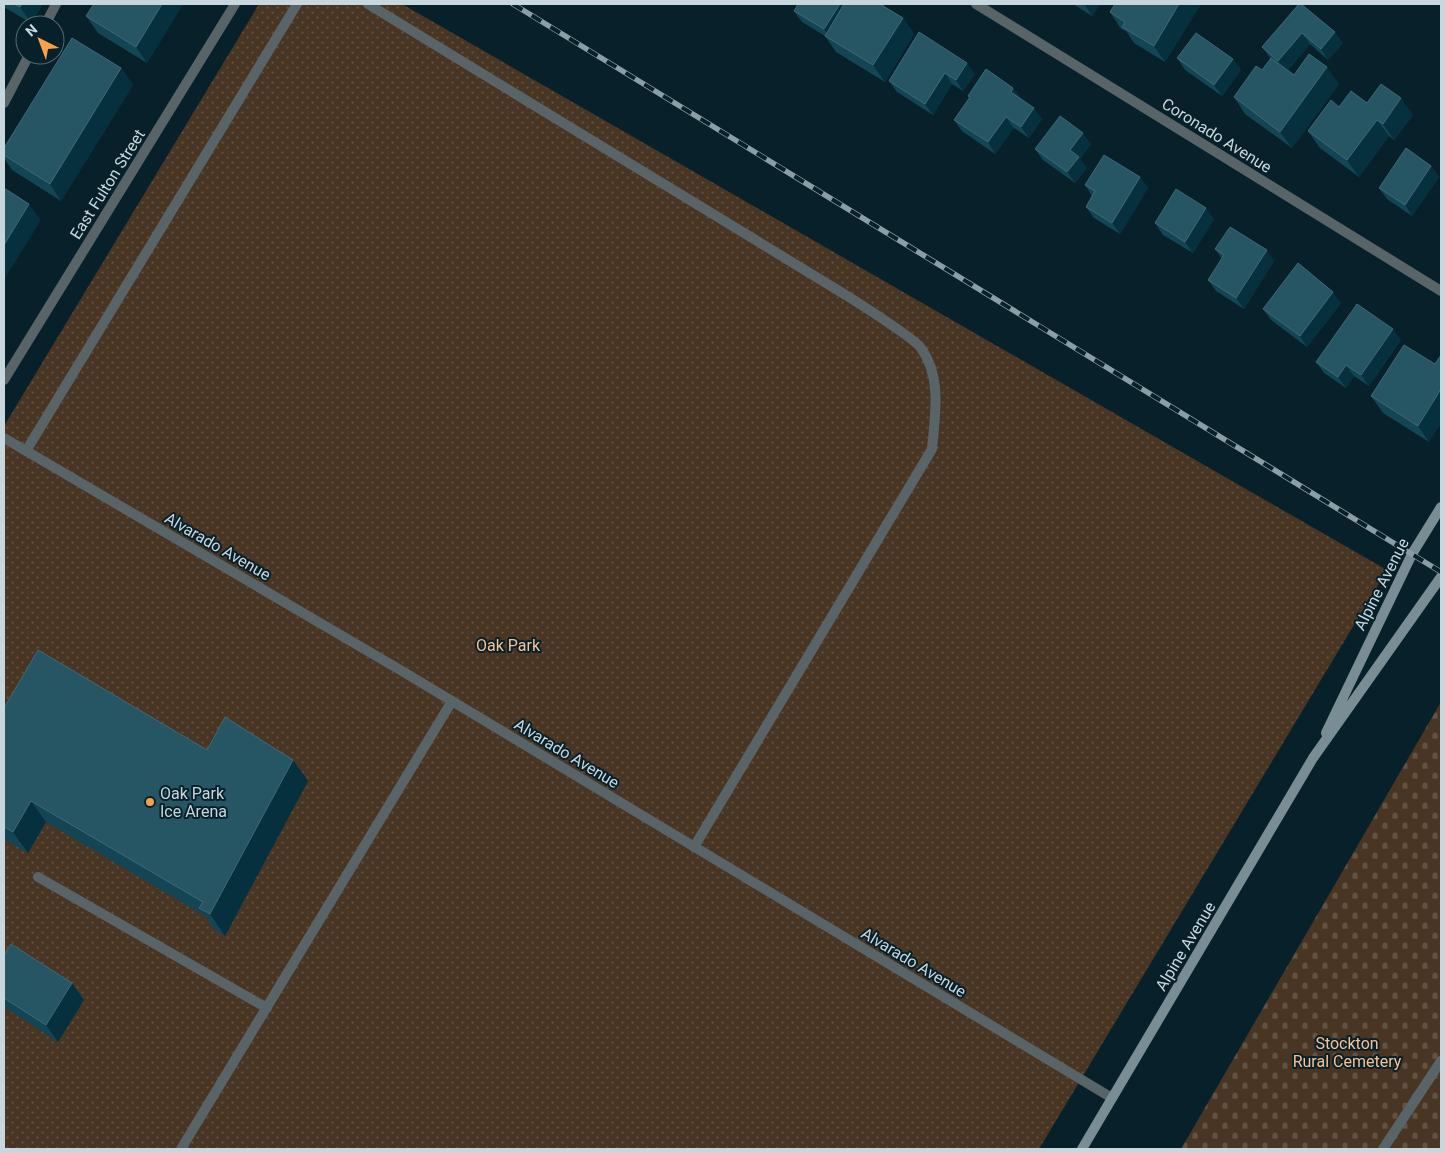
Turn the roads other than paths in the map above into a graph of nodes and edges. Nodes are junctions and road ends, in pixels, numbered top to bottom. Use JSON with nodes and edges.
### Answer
{"nodes":[{"id":1,"x":235,"y":4,"type":"edge"},
{"id":2,"x":297,"y":4,"type":"edge"},
{"id":3,"x":368,"y":4,"type":"edge"},
{"id":4,"x":982,"y":5,"type":"edge"},
{"id":5,"x":24,"y":65,"type":"edge"},
{"id":6,"x":4,"y":102,"type":"edge"},
{"id":7,"x":1441,"y":291,"type":"edge"},
{"id":8,"x":4,"y":380,"type":"edge"},
{"id":9,"x":4,"y":438,"type":"edge"},
{"id":10,"x":26,"y":451,"type":"junction"},
{"id":11,"x":1441,"y":507,"type":"edge"},
{"id":12,"x":1441,"y":577,"type":"edge"},
{"id":13,"x":452,"y":701,"type":"junction"},
{"id":14,"x":1313,"y":758,"type":"junction"},
{"id":15,"x":694,"y":847,"type":"junction"},
{"id":16,"x":38,"y":877,"type":"dead end"},
{"id":17,"x":267,"y":1008,"type":"junction"},
{"id":18,"x":1441,"y":1061,"type":"edge"},
{"id":19,"x":1112,"y":1098,"type":"junction"},
{"id":20,"x":181,"y":1149,"type":"edge"},
{"id":21,"x":1082,"y":1149,"type":"edge"},
{"id":22,"x":1383,"y":1149,"type":"edge"}],
"edges":[{"from":1,"to":8,"type":"street","name":"East Fulton Street"},
{"from":2,"to":10,"type":"street"},
{"from":3,"to":15,"type":"street"},
{"from":4,"to":7,"type":"street","name":"Coronado Avenue"},
{"from":5,"to":6,"type":"street"},
{"from":9,"to":10,"type":"street","name":"Alvarado Avenue"},
{"from":10,"to":13,"type":"street","name":"Alvarado Avenue"},
{"from":11,"to":14,"type":"street","name":"Alpine Avenue"},
{"from":12,"to":14,"type":"street","name":"Alpine Avenue"},
{"from":13,"to":15,"type":"street","name":"Alvarado Avenue"},
{"from":13,"to":17,"type":"street"},
{"from":14,"to":19,"type":"street","name":"Alpine Avenue"},
{"from":15,"to":19,"type":"street","name":"Alvarado Avenue"},
{"from":16,"to":17,"type":"street"},
{"from":17,"to":20,"type":"street"},
{"from":18,"to":22,"type":"street"},
{"from":19,"to":21,"type":"street","name":"Alpine Avenue"}]}
